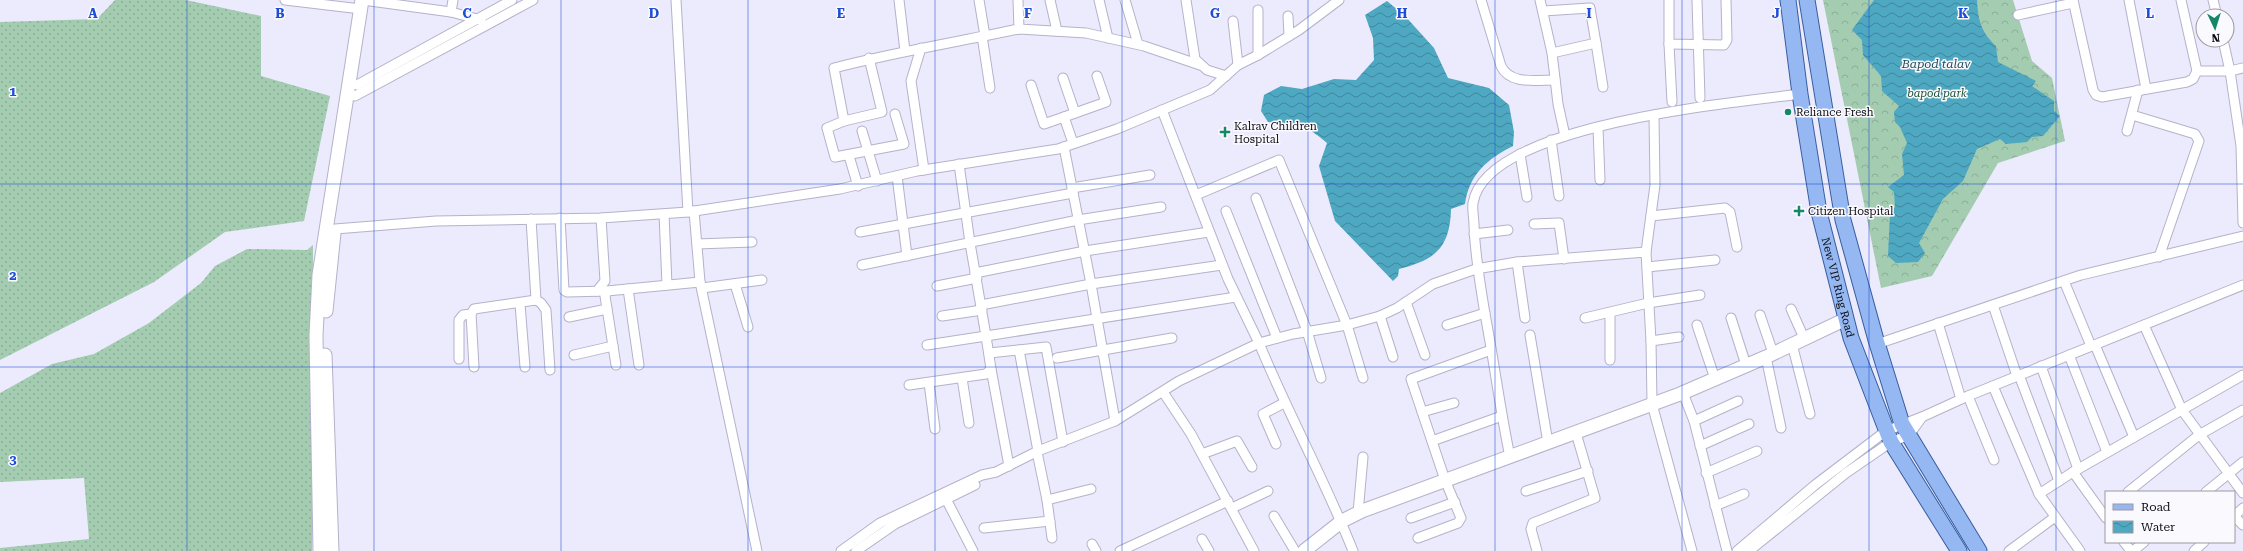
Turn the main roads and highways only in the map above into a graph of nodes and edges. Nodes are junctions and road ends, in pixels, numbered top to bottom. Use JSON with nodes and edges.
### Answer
{"nodes":[{"id":1,"x":1788,"y":0,"type":"edge"},
{"id":2,"x":1807,"y":0,"type":"edge"},
{"id":3,"x":1959,"y":551,"type":"edge"},
{"id":4,"x":1979,"y":551,"type":"edge"}],
"edges":[{"from":1,"to":3,"type":"main road","name":"New VIP Ring Road"},
{"from":2,"to":4,"type":"main road","name":"New VIP Ring Road"}]}
